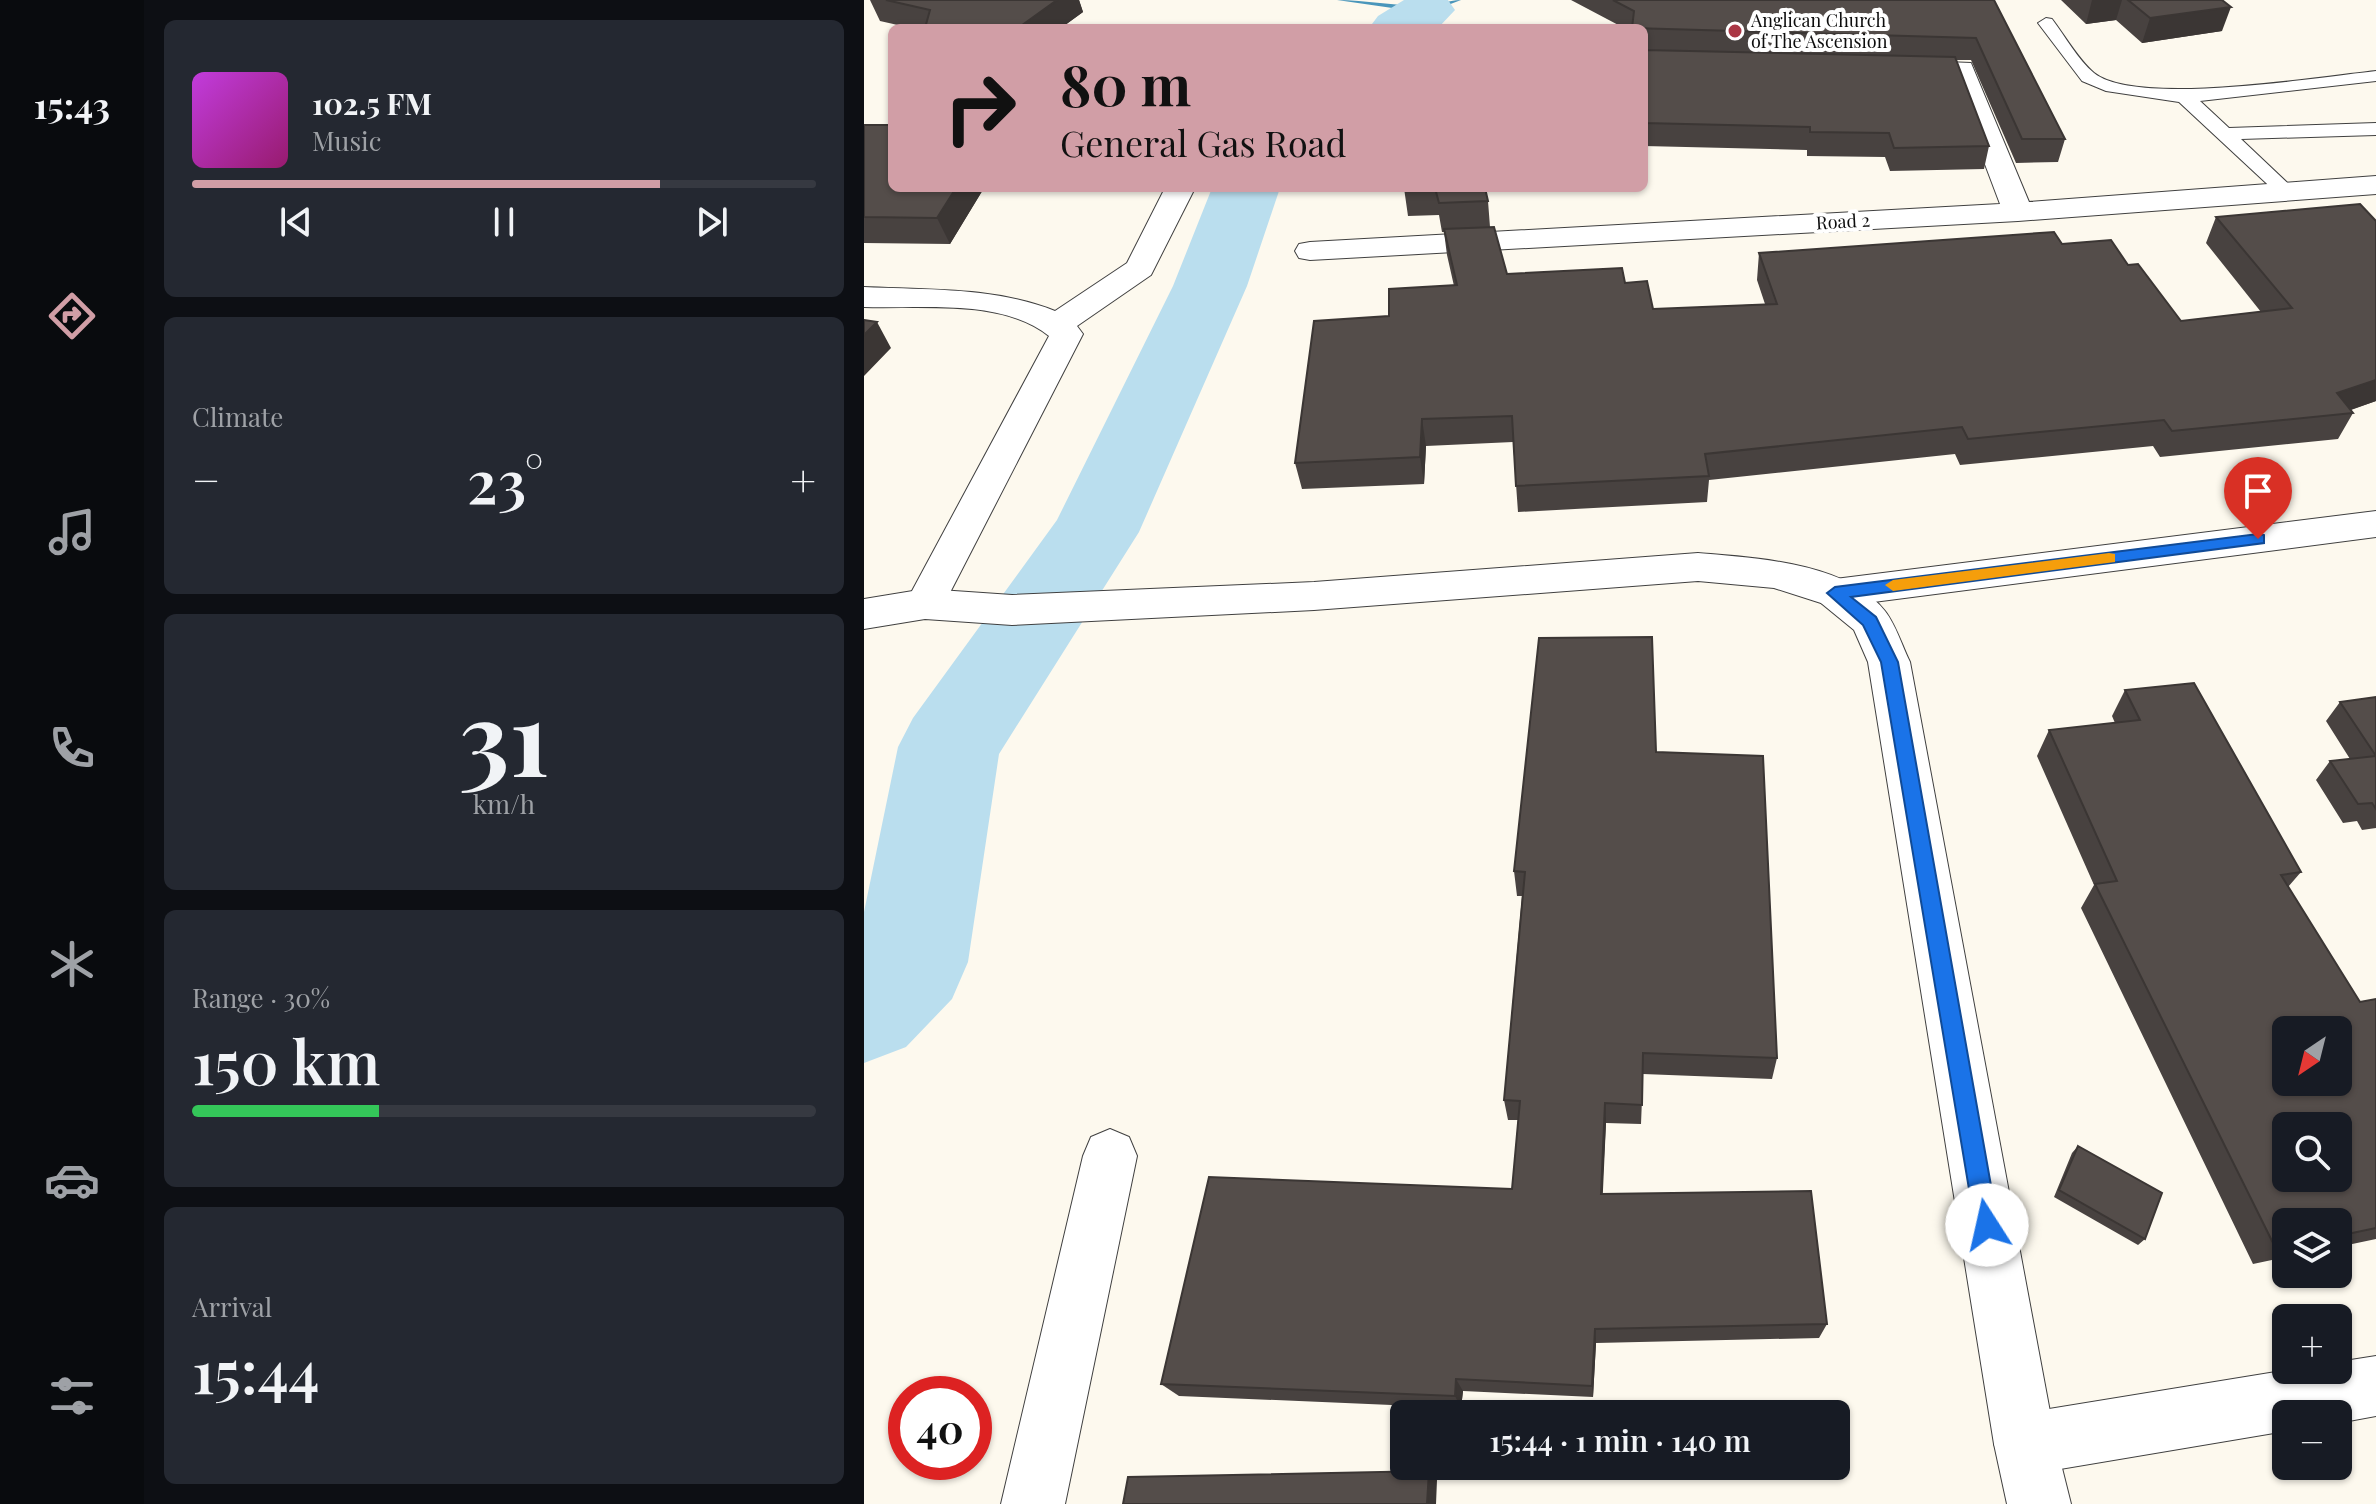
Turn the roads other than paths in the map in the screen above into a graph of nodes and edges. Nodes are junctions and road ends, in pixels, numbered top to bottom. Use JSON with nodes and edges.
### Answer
{"nodes":[{"id":1,"x":2046,"y":23,"type":"dead end"},
{"id":2,"x":1869,"y":67,"type":"edge"},
{"id":3,"x":2374,"y":78,"type":"edge"},
{"id":4,"x":2185,"y":97,"type":"junction"},
{"id":5,"x":2376,"y":129,"type":"edge"},
{"id":6,"x":2225,"y":134,"type":"junction"},
{"id":7,"x":2376,"y":185,"type":"edge"},
{"id":8,"x":2286,"y":191,"type":"junction"},
{"id":9,"x":1178,"y":192,"type":"edge"},
{"id":10,"x":2018,"y":212,"type":"junction"},
{"id":11,"x":1310,"y":251,"type":"dead end"},
{"id":12,"x":864,"y":297,"type":"edge"},
{"id":13,"x":1058,"y":324,"type":"junction"},
{"id":14,"x":2376,"y":524,"type":"edge"},
{"id":15,"x":1835,"y":593,"type":"junction"},
{"id":16,"x":925,"y":604,"type":"junction"},
{"id":17,"x":864,"y":614,"type":"edge"},
{"id":18,"x":1110,"y":1156,"type":"dead end"},
{"id":19,"x":2376,"y":1386,"type":"edge"},
{"id":20,"x":2025,"y":1444,"type":"junction"},
{"id":21,"x":1033,"y":1504,"type":"edge"},
{"id":22,"x":2039,"y":1504,"type":"edge"}],
"edges":[{"from":1,"to":4,"type":"lane"},
{"from":2,"to":10,"type":"street"},
{"from":3,"to":4,"type":"lane"},
{"from":4,"to":6,"type":"lane"},
{"from":5,"to":6,"type":"lane"},
{"from":6,"to":8,"type":"lane"},
{"from":7,"to":8,"type":"street","name":"Road 2"},
{"from":8,"to":10,"type":"street","name":"Road 2"},
{"from":9,"to":13,"type":"street"},
{"from":10,"to":11,"type":"street","name":"Road 2"},
{"from":12,"to":13,"type":"street"},
{"from":13,"to":16,"type":"street"},
{"from":14,"to":15,"type":"street"},
{"from":15,"to":16,"type":"street"},
{"from":15,"to":20,"type":"street"},
{"from":16,"to":17,"type":"street"},
{"from":18,"to":21,"type":"street"},
{"from":19,"to":20,"type":"street"},
{"from":20,"to":22,"type":"street"}]}
